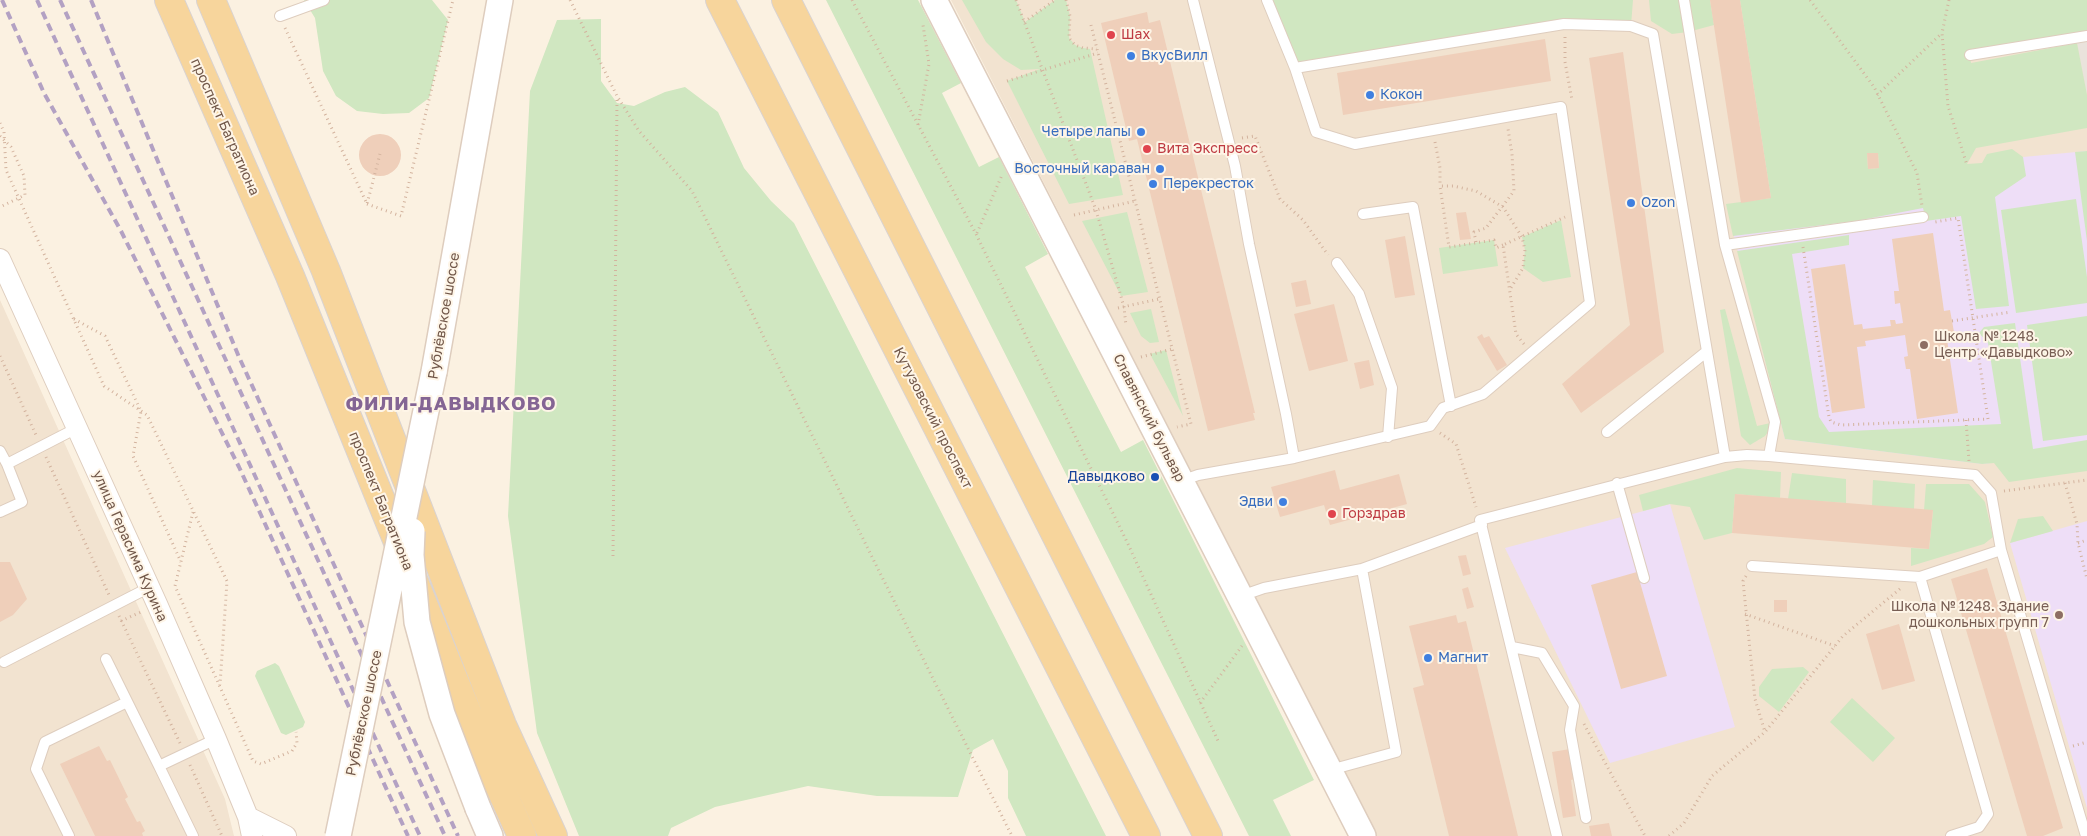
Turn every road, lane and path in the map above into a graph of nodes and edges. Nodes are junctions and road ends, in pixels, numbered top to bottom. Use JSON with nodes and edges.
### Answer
{"nodes":[{"id":1,"x":169,"y":0,"type":"edge"},
{"id":2,"x":211,"y":0,"type":"edge"},
{"id":3,"x":324,"y":0,"type":"edge"},
{"id":4,"x":453,"y":0,"type":"edge"},
{"id":5,"x":500,"y":0,"type":"edge"},
{"id":6,"x":570,"y":0,"type":"edge"},
{"id":7,"x":720,"y":0,"type":"edge"},
{"id":8,"x":786,"y":0,"type":"edge"},
{"id":9,"x":852,"y":0,"type":"edge"},
{"id":10,"x":1016,"y":0,"type":"edge"},
{"id":11,"x":1055,"y":0,"type":"edge"},
{"id":12,"x":1066,"y":0,"type":"edge"},
{"id":13,"x":1193,"y":0,"type":"edge"},
{"id":14,"x":1267,"y":0,"type":"edge"},
{"id":15,"x":1684,"y":0,"type":"edge"},
{"id":16,"x":1810,"y":0,"type":"edge"},
{"id":17,"x":1949,"y":0,"type":"edge"},
{"id":18,"x":928,"y":10,"type":"edge"},
{"id":19,"x":280,"y":16,"type":"joint"},
{"id":20,"x":1024,"y":22,"type":"junction"},
{"id":21,"x":1564,"y":24,"type":"junction"},
{"id":22,"x":1091,"y":25,"type":"dead end"},
{"id":23,"x":1942,"y":33,"type":"junction"},
{"id":24,"x":2087,"y":36,"type":"edge"},
{"id":25,"x":1097,"y":51,"type":"junction"},
{"id":26,"x":1970,"y":56,"type":"dead end"},
{"id":27,"x":1565,"y":62,"type":"dead end"},
{"id":28,"x":1296,"y":68,"type":"junction"},
{"id":29,"x":1043,"y":69,"type":"junction"},
{"id":30,"x":1007,"y":81,"type":"dead end"},
{"id":31,"x":1877,"y":95,"type":"junction"},
{"id":32,"x":617,"y":96,"type":"junction"},
{"id":33,"x":1506,"y":116,"type":"junction"},
{"id":34,"x":0,"y":123,"type":"edge"},
{"id":35,"x":918,"y":126,"type":"junction"},
{"id":36,"x":1433,"y":129,"type":"junction"},
{"id":37,"x":0,"y":136,"type":"edge"},
{"id":38,"x":4,"y":140,"type":"junction"},
{"id":39,"x":1229,"y":141,"type":"junction"},
{"id":40,"x":1012,"y":151,"type":"junction"},
{"id":41,"x":380,"y":154,"type":"dead end"},
{"id":42,"x":1967,"y":165,"type":"dead end"},
{"id":43,"x":1440,"y":186,"type":"junction"},
{"id":44,"x":19,"y":198,"type":"junction"},
{"id":45,"x":1135,"y":201,"type":"junction"},
{"id":46,"x":367,"y":204,"type":"junction"},
{"id":47,"x":0,"y":207,"type":"edge"},
{"id":48,"x":1503,"y":207,"type":"junction"},
{"id":49,"x":1576,"y":208,"type":"junction"},
{"id":50,"x":1096,"y":210,"type":"junction"},
{"id":51,"x":1363,"y":214,"type":"dead end"},
{"id":52,"x":1074,"y":215,"type":"dead end"},
{"id":53,"x":1923,"y":216,"type":"junction"},
{"id":54,"x":976,"y":234,"type":"junction"},
{"id":55,"x":1801,"y":234,"type":"junction"},
{"id":56,"x":1522,"y":237,"type":"junction"},
{"id":57,"x":1476,"y":242,"type":"junction"},
{"id":58,"x":1503,"y":245,"type":"junction"},
{"id":59,"x":1725,"y":245,"type":"junction"},
{"id":60,"x":0,"y":259,"type":"edge"},
{"id":61,"x":1337,"y":263,"type":"joint"},
{"id":62,"x":1509,"y":291,"type":"junction"},
{"id":63,"x":1159,"y":299,"type":"junction"},
{"id":64,"x":1124,"y":307,"type":"junction"},
{"id":65,"x":1118,"y":308,"type":"dead end"},
{"id":66,"x":2011,"y":312,"type":"dead end"},
{"id":67,"x":73,"y":318,"type":"junction"},
{"id":68,"x":1973,"y":318,"type":"junction"},
{"id":69,"x":1952,"y":321,"type":"dead end"},
{"id":70,"x":1126,"y":326,"type":"dead end"},
{"id":71,"x":1172,"y":349,"type":"junction"},
{"id":72,"x":1531,"y":352,"type":"junction"},
{"id":73,"x":1706,"y":352,"type":"junction"},
{"id":74,"x":1140,"y":357,"type":"dead end"},
{"id":75,"x":1451,"y":406,"type":"junction"},
{"id":76,"x":141,"y":411,"type":"junction"},
{"id":77,"x":1966,"y":420,"type":"junction"},
{"id":78,"x":1430,"y":426,"type":"junction"},
{"id":79,"x":77,"y":428,"type":"junction"},
{"id":80,"x":1174,"y":428,"type":"dead end"},
{"id":81,"x":1607,"y":432,"type":"dead end"},
{"id":82,"x":1388,"y":437,"type":"junction"},
{"id":83,"x":0,"y":451,"type":"edge"},
{"id":84,"x":1768,"y":456,"type":"junction"},
{"id":85,"x":1725,"y":457,"type":"junction"},
{"id":86,"x":1294,"y":458,"type":"junction"},
{"id":87,"x":7,"y":464,"type":"junction"},
{"id":88,"x":414,"y":469,"type":"junction"},
{"id":89,"x":1970,"y":474,"type":"junction"},
{"id":90,"x":1181,"y":480,"type":"junction"},
{"id":91,"x":2087,"y":480,"type":"edge"},
{"id":92,"x":1617,"y":483,"type":"junction"},
{"id":93,"x":2065,"y":483,"type":"junction"},
{"id":94,"x":1991,"y":493,"type":"junction"},
{"id":95,"x":193,"y":511,"type":"junction"},
{"id":96,"x":0,"y":512,"type":"edge"},
{"id":97,"x":1481,"y":522,"type":"junction"},
{"id":98,"x":2087,"y":540,"type":"edge"},
{"id":99,"x":2078,"y":543,"type":"junction"},
{"id":100,"x":2002,"y":550,"type":"junction"},
{"id":101,"x":613,"y":556,"type":"dead end"},
{"id":102,"x":181,"y":562,"type":"junction"},
{"id":103,"x":1752,"y":566,"type":"joint"},
{"id":104,"x":1362,"y":569,"type":"junction"},
{"id":105,"x":1917,"y":577,"type":"junction"},
{"id":106,"x":1644,"y":578,"type":"dead end"},
{"id":107,"x":2087,"y":579,"type":"edge"},
{"id":108,"x":150,"y":587,"type":"junction"},
{"id":109,"x":1240,"y":596,"type":"junction"},
{"id":110,"x":141,"y":612,"type":"dead end"},
{"id":111,"x":1746,"y":614,"type":"junction"},
{"id":112,"x":121,"y":620,"type":"dead end"},
{"id":113,"x":1243,"y":644,"type":"dead end"},
{"id":114,"x":1835,"y":646,"type":"junction"},
{"id":115,"x":1512,"y":648,"type":"junction"},
{"id":116,"x":106,"y":659,"type":"dead end"},
{"id":117,"x":4,"y":662,"type":"dead end"},
{"id":118,"x":220,"y":685,"type":"junction"},
{"id":119,"x":128,"y":702,"type":"junction"},
{"id":120,"x":1200,"y":703,"type":"junction"},
{"id":121,"x":1574,"y":706,"type":"junction"},
{"id":122,"x":296,"y":732,"type":"dead end"},
{"id":123,"x":1765,"y":732,"type":"junction"},
{"id":124,"x":216,"y":739,"type":"junction"},
{"id":125,"x":1220,"y":743,"type":"dead end"},
{"id":126,"x":159,"y":766,"type":"junction"},
{"id":127,"x":1329,"y":770,"type":"junction"},
{"id":128,"x":1586,"y":818,"type":"dead end"},
{"id":129,"x":250,"y":827,"type":"edge"},
{"id":130,"x":69,"y":836,"type":"edge"},
{"id":131,"x":193,"y":836,"type":"edge"},
{"id":132,"x":286,"y":836,"type":"edge"},
{"id":133,"x":338,"y":836,"type":"edge"},
{"id":134,"x":490,"y":836,"type":"edge"},
{"id":135,"x":522,"y":836,"type":"edge"},
{"id":136,"x":553,"y":836,"type":"edge"},
{"id":137,"x":1012,"y":836,"type":"edge"},
{"id":138,"x":1146,"y":836,"type":"edge"},
{"id":139,"x":1208,"y":836,"type":"edge"},
{"id":140,"x":1363,"y":836,"type":"edge"},
{"id":141,"x":1557,"y":836,"type":"edge"},
{"id":142,"x":1645,"y":836,"type":"edge"},
{"id":143,"x":1669,"y":836,"type":"edge"},
{"id":144,"x":1951,"y":836,"type":"edge"},
{"id":145,"x":2086,"y":836,"type":"edge"}],
"edges":[{"from":1,"to":135,"type":"main road","name":"проспект Багратиона"},
{"from":2,"to":136,"type":"main road"},
{"from":3,"to":19,"type":"lane"},
{"from":4,"to":46,"type":"path"},
{"from":5,"to":88,"type":"street","name":"Рублёвское шоссе","bridge":true},
{"from":6,"to":32,"type":"path"},
{"from":7,"to":138,"type":"main road","name":"Кутузовский проспект"},
{"from":8,"to":139,"type":"main road"},
{"from":9,"to":35,"type":"path"},
{"from":10,"to":20,"type":"path"},
{"from":11,"to":20,"type":"path"},
{"from":12,"to":25,"type":"path"},
{"from":13,"to":39,"type":"lane"},
{"from":14,"to":28,"type":"lane"},
{"from":15,"to":59,"type":"lane"},
{"from":16,"to":31,"type":"path"},
{"from":17,"to":23,"type":"path"},
{"from":18,"to":35,"type":"path"},
{"from":18,"to":40,"type":"street","name":"Славянский бульвар"},
{"from":19,"to":46,"type":"path"},
{"from":20,"to":29,"type":"path"},
{"from":21,"to":27,"type":"path"},
{"from":21,"to":28,"type":"lane"},
{"from":21,"to":73,"type":"lane"},
{"from":22,"to":25,"type":"path"},
{"from":23,"to":31,"type":"path"},
{"from":23,"to":42,"type":"path"},
{"from":24,"to":26,"type":"lane"},
{"from":25,"to":29,"type":"path"},
{"from":25,"to":45,"type":"path"},
{"from":28,"to":36,"type":"lane"},
{"from":29,"to":30,"type":"path"},
{"from":29,"to":50,"type":"path"},
{"from":31,"to":53,"type":"path"},
{"from":32,"to":101,"type":"path"},
{"from":32,"to":137,"type":"path"},
{"from":33,"to":36,"type":"lane"},
{"from":33,"to":48,"type":"path"},
{"from":33,"to":49,"type":"lane"},
{"from":34,"to":38,"type":"path"},
{"from":35,"to":54,"type":"path"},
{"from":36,"to":43,"type":"path"},
{"from":37,"to":38,"type":"path"},
{"from":38,"to":44,"type":"path"},
{"from":38,"to":44,"type":"path"},
{"from":39,"to":61,"type":"path"},
{"from":39,"to":86,"type":"lane"},
{"from":40,"to":54,"type":"path"},
{"from":40,"to":90,"type":"street","name":"Славянский бульвар"},
{"from":41,"to":46,"type":"path"},
{"from":43,"to":48,"type":"path"},
{"from":43,"to":57,"type":"path"},
{"from":44,"to":47,"type":"path"},
{"from":44,"to":67,"type":"path"},
{"from":45,"to":50,"type":"path"},
{"from":45,"to":63,"type":"path"},
{"from":48,"to":56,"type":"path"},
{"from":48,"to":57,"type":"path"},
{"from":49,"to":56,"type":"path"},
{"from":49,"to":72,"type":"lane"},
{"from":50,"to":52,"type":"path"},
{"from":50,"to":64,"type":"path"},
{"from":51,"to":75,"type":"lane"},
{"from":53,"to":55,"type":"lane"},
{"from":53,"to":68,"type":"path"},
{"from":54,"to":120,"type":"path"},
{"from":55,"to":59,"type":"lane"},
{"from":55,"to":77,"type":"path"},
{"from":56,"to":58,"type":"path"},
{"from":56,"to":62,"type":"path"},
{"from":57,"to":58,"type":"path"},
{"from":58,"to":62,"type":"path"},
{"from":59,"to":84,"type":"lane"},
{"from":60,"to":79,"type":"street","name":"улица Герасима Курина"},
{"from":61,"to":82,"type":"lane"},
{"from":62,"to":72,"type":"path"},
{"from":63,"to":64,"type":"path"},
{"from":63,"to":71,"type":"path"},
{"from":64,"to":65,"type":"path"},
{"from":64,"to":70,"type":"path"},
{"from":66,"to":68,"type":"path"},
{"from":67,"to":76,"type":"path"},
{"from":67,"to":76,"type":"path"},
{"from":68,"to":69,"type":"path"},
{"from":68,"to":77,"type":"path"},
{"from":71,"to":74,"type":"path"},
{"from":71,"to":80,"type":"path"},
{"from":72,"to":75,"type":"lane"},
{"from":73,"to":81,"type":"lane"},
{"from":73,"to":85,"type":"lane"},
{"from":75,"to":78,"type":"lane"},
{"from":76,"to":95,"type":"path"},
{"from":76,"to":102,"type":"path"},
{"from":77,"to":89,"type":"path"},
{"from":78,"to":82,"type":"lane"},
{"from":78,"to":97,"type":"path"},
{"from":79,"to":87,"type":"lane"},
{"from":79,"to":108,"type":"street","name":"улица Герасима Курина"},
{"from":82,"to":86,"type":"lane"},
{"from":83,"to":87,"type":"lane"},
{"from":84,"to":85,"type":"lane"},
{"from":84,"to":89,"type":"lane"},
{"from":85,"to":92,"type":"lane"},
{"from":86,"to":90,"type":"lane"},
{"from":87,"to":96,"type":"lane"},
{"from":88,"to":133,"type":"street","name":"Рублёвское шоссе","bridge":true},
{"from":88,"to":134,"type":"street","bridge":true},
{"from":89,"to":94,"type":"lane"},
{"from":90,"to":109,"type":"street","name":"Славянский бульвар"},
{"from":91,"to":93,"type":"path"},
{"from":92,"to":97,"type":"lane"},
{"from":92,"to":106,"type":"lane"},
{"from":93,"to":94,"type":"path"},
{"from":93,"to":99,"type":"path"},
{"from":94,"to":100,"type":"lane"},
{"from":95,"to":102,"type":"path"},
{"from":95,"to":118,"type":"path"},
{"from":97,"to":104,"type":"lane"},
{"from":97,"to":115,"type":"lane"},
{"from":98,"to":99,"type":"path"},
{"from":99,"to":107,"type":"path"},
{"from":100,"to":105,"type":"lane"},
{"from":100,"to":145,"type":"lane"},
{"from":102,"to":118,"type":"path"},
{"from":103,"to":105,"type":"lane"},
{"from":103,"to":111,"type":"path"},
{"from":104,"to":109,"type":"lane"},
{"from":104,"to":127,"type":"lane"},
{"from":105,"to":114,"type":"path"},
{"from":105,"to":144,"type":"lane"},
{"from":108,"to":117,"type":"lane"},
{"from":108,"to":124,"type":"street","name":"улица Герасима Курина"},
{"from":109,"to":127,"type":"street","name":"Славянский бульвар"},
{"from":110,"to":112,"type":"path"},
{"from":111,"to":114,"type":"path"},
{"from":111,"to":123,"type":"path"},
{"from":113,"to":120,"type":"path"},
{"from":114,"to":123,"type":"path"},
{"from":115,"to":121,"type":"lane"},
{"from":115,"to":141,"type":"lane"},
{"from":116,"to":119,"type":"lane"},
{"from":118,"to":122,"type":"path"},
{"from":119,"to":126,"type":"lane"},
{"from":119,"to":130,"type":"lane"},
{"from":120,"to":125,"type":"path"},
{"from":121,"to":128,"type":"lane"},
{"from":121,"to":142,"type":"path"},
{"from":123,"to":143,"type":"path"},
{"from":124,"to":126,"type":"lane"},
{"from":124,"to":129,"type":"street","name":"улица Герасима Курина"},
{"from":126,"to":131,"type":"lane"},
{"from":127,"to":140,"type":"street","name":"Славянский бульвар"},
{"from":129,"to":132,"type":"street"}]}
